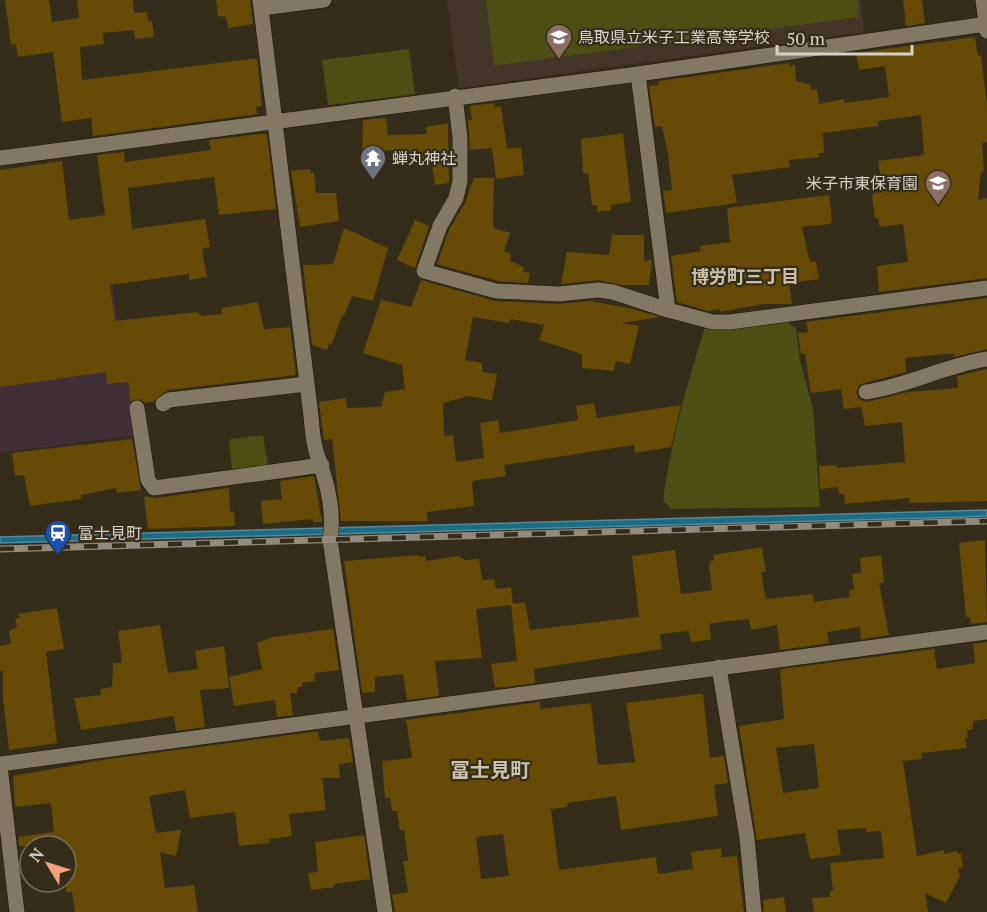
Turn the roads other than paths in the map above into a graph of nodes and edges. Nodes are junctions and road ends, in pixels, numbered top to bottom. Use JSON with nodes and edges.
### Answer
{"nodes":[{"id":1,"x":324,"y":0,"type":"edge"},
{"id":2,"x":983,"y":0,"type":"edge"},
{"id":3,"x":261,"y":4,"type":"edge"},
{"id":4,"x":987,"y":24,"type":"edge"},
{"id":5,"x":987,"y":31,"type":"edge"},
{"id":6,"x":638,"y":74,"type":"junction"},
{"id":7,"x":454,"y":96,"type":"junction"},
{"id":8,"x":276,"y":121,"type":"junction"},
{"id":9,"x":0,"y":158,"type":"edge"},
{"id":10,"x":987,"y":288,"type":"edge"},
{"id":11,"x":668,"y":310,"type":"junction"},
{"id":12,"x":987,"y":359,"type":"edge"},
{"id":13,"x":307,"y":384,"type":"junction"},
{"id":14,"x":866,"y":392,"type":"dead end"},
{"id":15,"x":163,"y":404,"type":"dead end"},
{"id":16,"x":137,"y":408,"type":"dead end"},
{"id":17,"x":322,"y":465,"type":"junction"},
{"id":18,"x":987,"y":632,"type":"edge"},
{"id":19,"x":719,"y":667,"type":"junction"},
{"id":20,"x":358,"y":716,"type":"junction"},
{"id":21,"x":0,"y":765,"type":"edge"},
{"id":22,"x":17,"y":912,"type":"edge"},
{"id":23,"x":385,"y":912,"type":"edge"},
{"id":24,"x":754,"y":912,"type":"edge"}],
"edges":[{"from":1,"to":3,"type":"street"},
{"from":2,"to":4,"type":"street"},
{"from":3,"to":8,"type":"street"},
{"from":4,"to":5,"type":"street"},
{"from":4,"to":6,"type":"street"},
{"from":6,"to":7,"type":"street"},
{"from":6,"to":11,"type":"street"},
{"from":7,"to":8,"type":"street"},
{"from":7,"to":11,"type":"street"},
{"from":8,"to":9,"type":"street"},
{"from":8,"to":13,"type":"street"},
{"from":10,"to":11,"type":"street"},
{"from":12,"to":14,"type":"street"},
{"from":13,"to":15,"type":"street"},
{"from":13,"to":17,"type":"street"},
{"from":16,"to":17,"type":"street"},
{"from":17,"to":20,"type":"street"},
{"from":18,"to":19,"type":"street"},
{"from":19,"to":20,"type":"street"},
{"from":19,"to":24,"type":"street"},
{"from":20,"to":21,"type":"street"},
{"from":20,"to":23,"type":"street"},
{"from":21,"to":22,"type":"street"}]}
